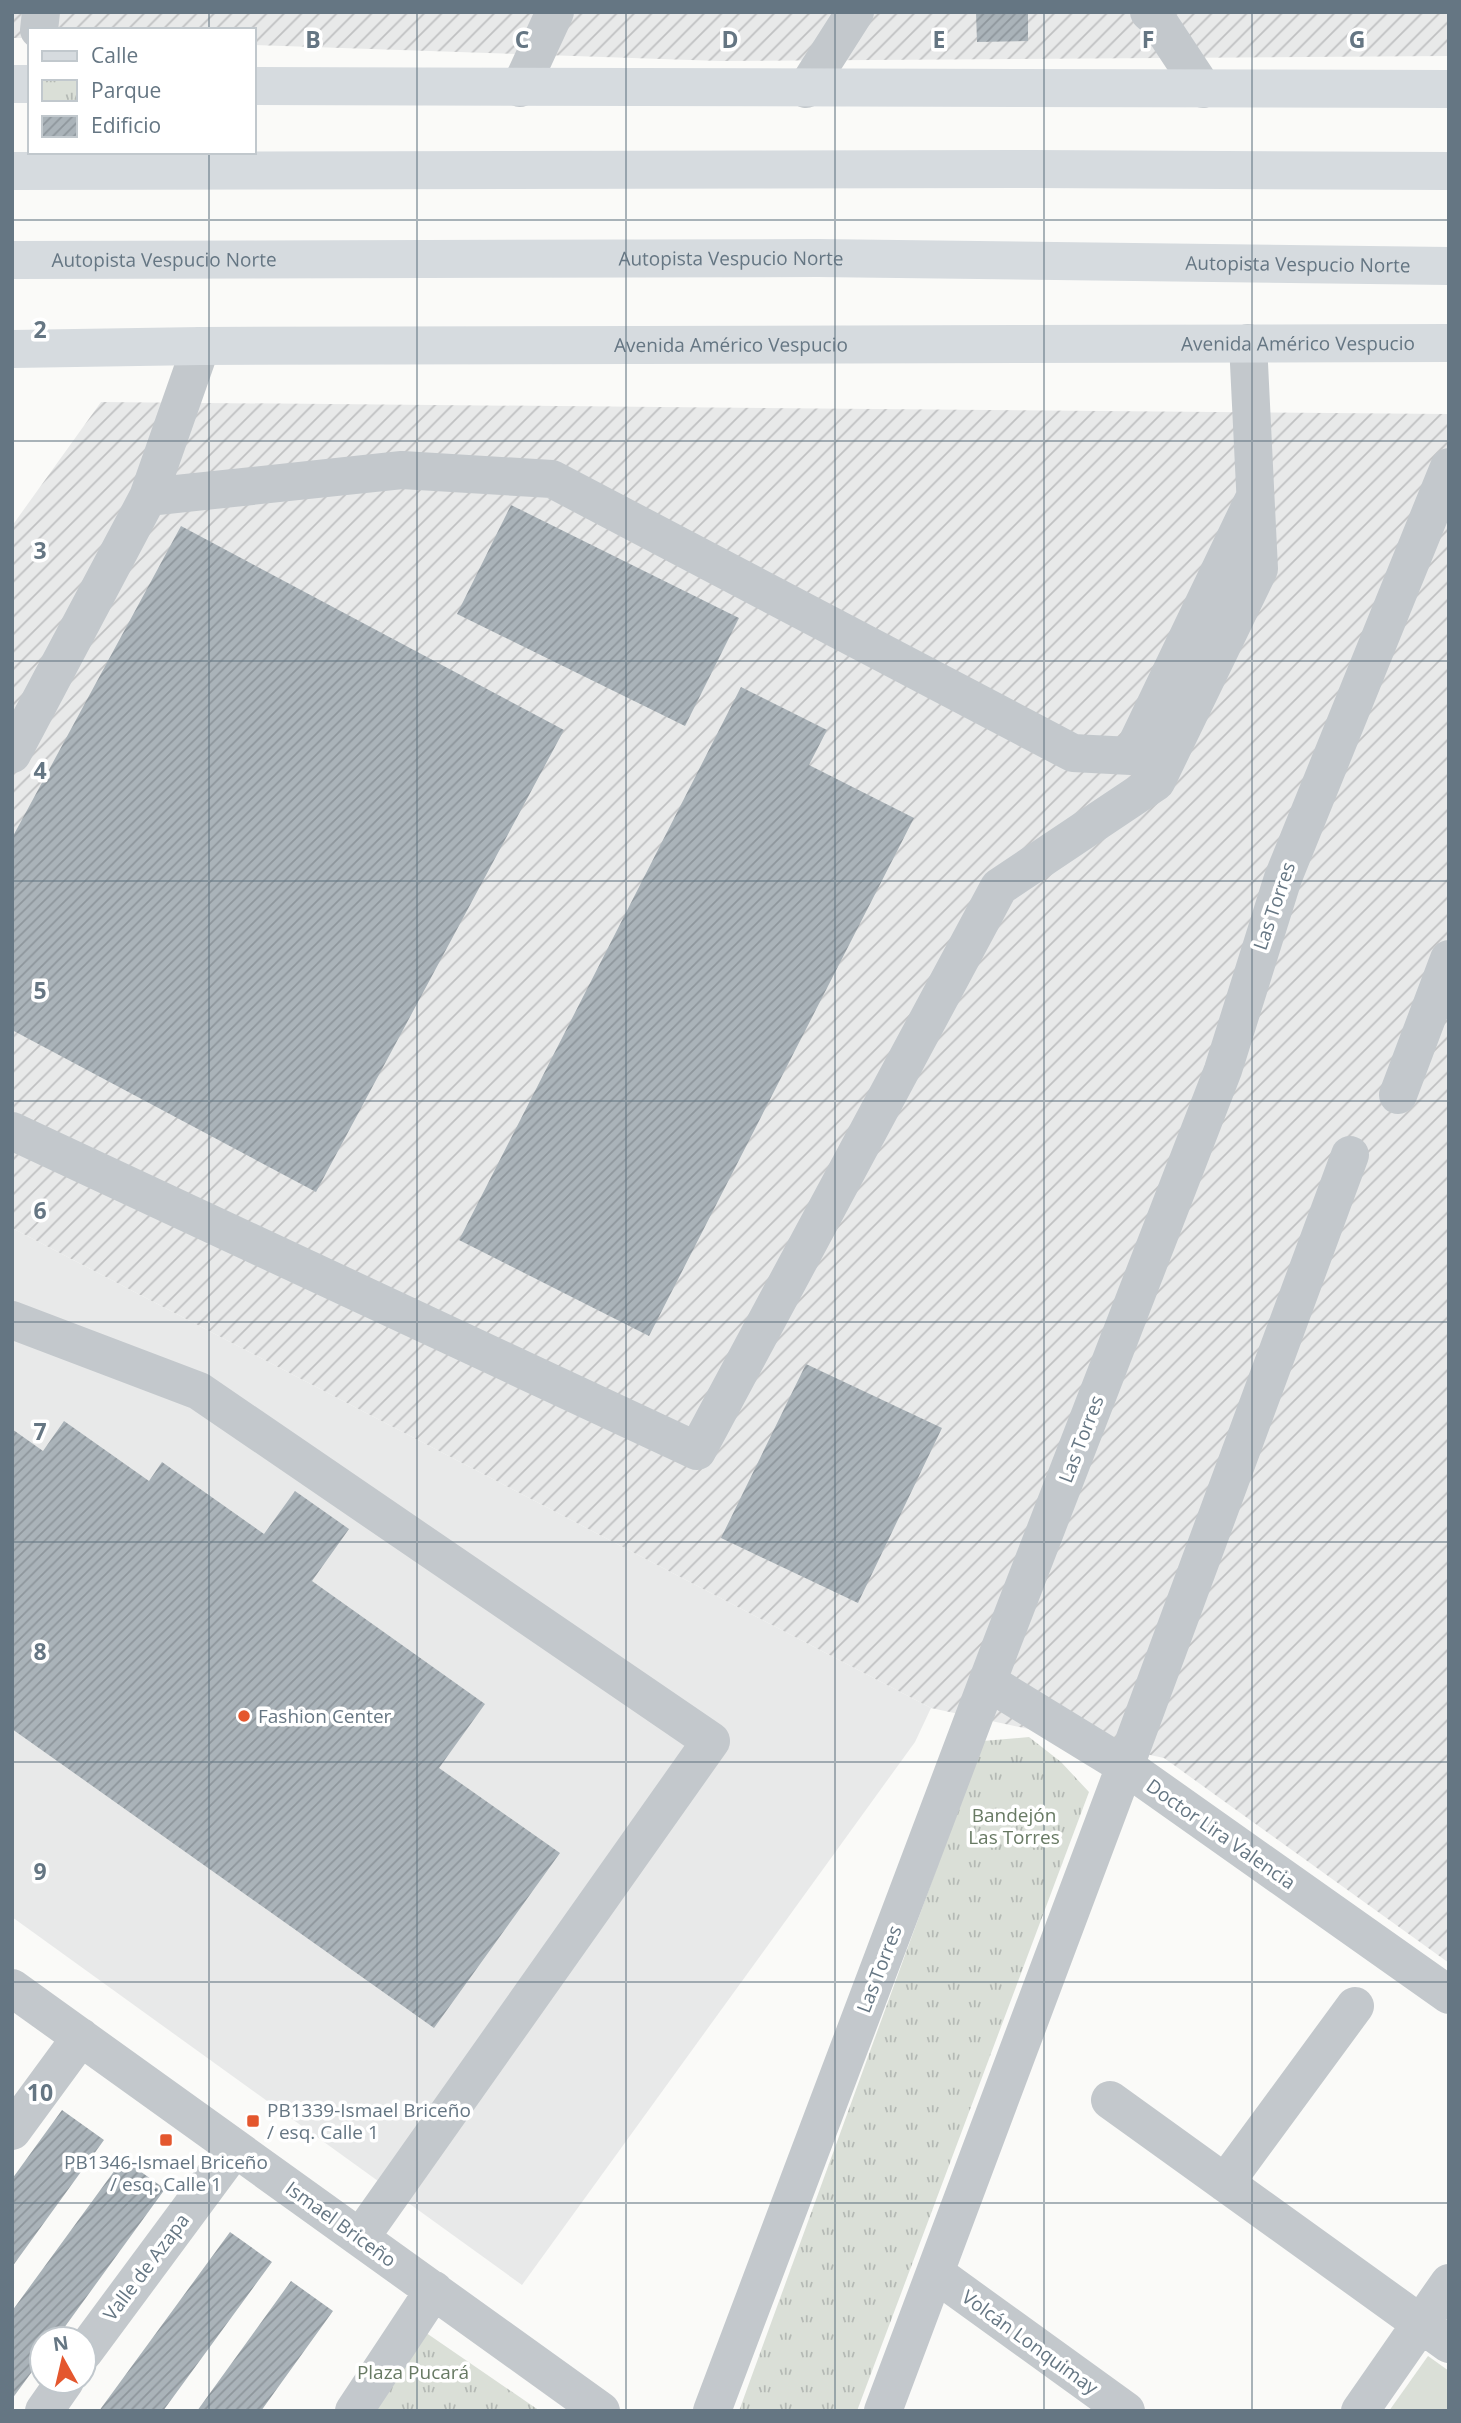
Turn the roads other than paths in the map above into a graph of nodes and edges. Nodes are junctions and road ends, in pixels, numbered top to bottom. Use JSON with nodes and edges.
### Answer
{"nodes":[{"id":1,"x":555,"y":12,"type":"edge"},
{"id":2,"x":855,"y":12,"type":"edge"},
{"id":3,"x":1149,"y":12,"type":"edge"},
{"id":4,"x":256,"y":86,"type":"edge"},
{"id":5,"x":520,"y":88,"type":"junction"},
{"id":6,"x":806,"y":89,"type":"junction"},
{"id":7,"x":1203,"y":89,"type":"junction"},
{"id":8,"x":1449,"y":89,"type":"edge"},
{"id":9,"x":12,"y":171,"type":"edge"},
{"id":10,"x":1449,"y":171,"type":"edge"},
{"id":11,"x":12,"y":260,"type":"edge"},
{"id":12,"x":1449,"y":266,"type":"edge"},
{"id":13,"x":1248,"y":343,"type":"junction"},
{"id":14,"x":1449,"y":343,"type":"edge"},
{"id":15,"x":201,"y":346,"type":"junction"},
{"id":16,"x":12,"y":349,"type":"edge"},
{"id":17,"x":1449,"y":467,"type":"edge"},
{"id":18,"x":1255,"y":496,"type":"junction"},
{"id":19,"x":148,"y":497,"type":"junction"},
{"id":20,"x":12,"y":754,"type":"edge"},
{"id":21,"x":1449,"y":959,"type":"edge"},
{"id":22,"x":1398,"y":1095,"type":"dead end"},
{"id":23,"x":12,"y":1131,"type":"edge"},
{"id":24,"x":1350,"y":1155,"type":"dead end"},
{"id":25,"x":12,"y":1320,"type":"edge"},
{"id":26,"x":988,"y":1682,"type":"junction"},
{"id":27,"x":1125,"y":1766,"type":"junction"},
{"id":28,"x":12,"y":1988,"type":"edge"},
{"id":29,"x":1449,"y":1995,"type":"edge"},
{"id":30,"x":1355,"y":2006,"type":"dead end"},
{"id":31,"x":81,"y":2037,"type":"junction"},
{"id":32,"x":1110,"y":2101,"type":"dead end"},
{"id":33,"x":12,"y":2131,"type":"edge"},
{"id":34,"x":235,"y":2148,"type":"junction"},
{"id":35,"x":1225,"y":2183,"type":"junction"},
{"id":36,"x":360,"y":2238,"type":"junction"},
{"id":37,"x":935,"y":2273,"type":"junction"},
{"id":38,"x":1449,"y":2283,"type":"edge"},
{"id":39,"x":434,"y":2290,"type":"junction"},
{"id":40,"x":98,"y":2334,"type":"edge"},
{"id":41,"x":1435,"y":2334,"type":"edge"},
{"id":42,"x":55,"y":2395,"type":"edge"},
{"id":43,"x":44,"y":2411,"type":"edge"},
{"id":44,"x":354,"y":2411,"type":"edge"},
{"id":45,"x":601,"y":2411,"type":"edge"},
{"id":46,"x":712,"y":2411,"type":"edge"},
{"id":47,"x":883,"y":2411,"type":"edge"},
{"id":48,"x":1126,"y":2411,"type":"edge"},
{"id":49,"x":1360,"y":2411,"type":"edge"}],
"edges":[{"from":1,"to":5,"type":"street"},
{"from":2,"to":6,"type":"street"},
{"from":3,"to":7,"type":"street"},
{"from":4,"to":5,"type":"main road"},
{"from":5,"to":6,"type":"main road"},
{"from":6,"to":7,"type":"main road"},
{"from":7,"to":8,"type":"main road"},
{"from":9,"to":10,"type":"main road"},
{"from":11,"to":12,"type":"main road","name":"Autopista Vespucio Norte"},
{"from":13,"to":14,"type":"main road","name":"Avenida Américo Vespucio"},
{"from":13,"to":15,"type":"main road","name":"Avenida Américo Vespucio"},
{"from":13,"to":18,"type":"street"},
{"from":15,"to":16,"type":"main road","name":"Avenida Américo Vespucio"},
{"from":15,"to":19,"type":"street"},
{"from":17,"to":26,"type":"street","name":"Las Torres"},
{"from":18,"to":19,"type":"street"},
{"from":18,"to":23,"type":"street"},
{"from":19,"to":20,"type":"street"},
{"from":21,"to":22,"type":"street"},
{"from":24,"to":27,"type":"street"},
{"from":25,"to":36,"type":"street"},
{"from":26,"to":27,"type":"street","name":"Doctor Lira Valencia"},
{"from":26,"to":46,"type":"street","name":"Las Torres"},
{"from":27,"to":29,"type":"street","name":"Doctor Lira Valencia"},
{"from":27,"to":37,"type":"street"},
{"from":28,"to":31,"type":"street","name":"Ismael Briceño"},
{"from":30,"to":35,"type":"street"},
{"from":31,"to":33,"type":"street"},
{"from":31,"to":34,"type":"street","name":"Ismael Briceño"},
{"from":32,"to":35,"type":"street"},
{"from":34,"to":36,"type":"street","name":"Ismael Briceño"},
{"from":34,"to":40,"type":"street","name":"Valle de Azapa"},
{"from":35,"to":41,"type":"street"},
{"from":36,"to":39,"type":"street","name":"Ismael Briceño"},
{"from":37,"to":47,"type":"street"},
{"from":37,"to":48,"type":"street","name":"Volcán Lonquimay"},
{"from":38,"to":41,"type":"street"},
{"from":39,"to":44,"type":"street"},
{"from":39,"to":45,"type":"street","name":"Ismael Briceño"},
{"from":41,"to":49,"type":"street"},
{"from":42,"to":43,"type":"street"}]}
